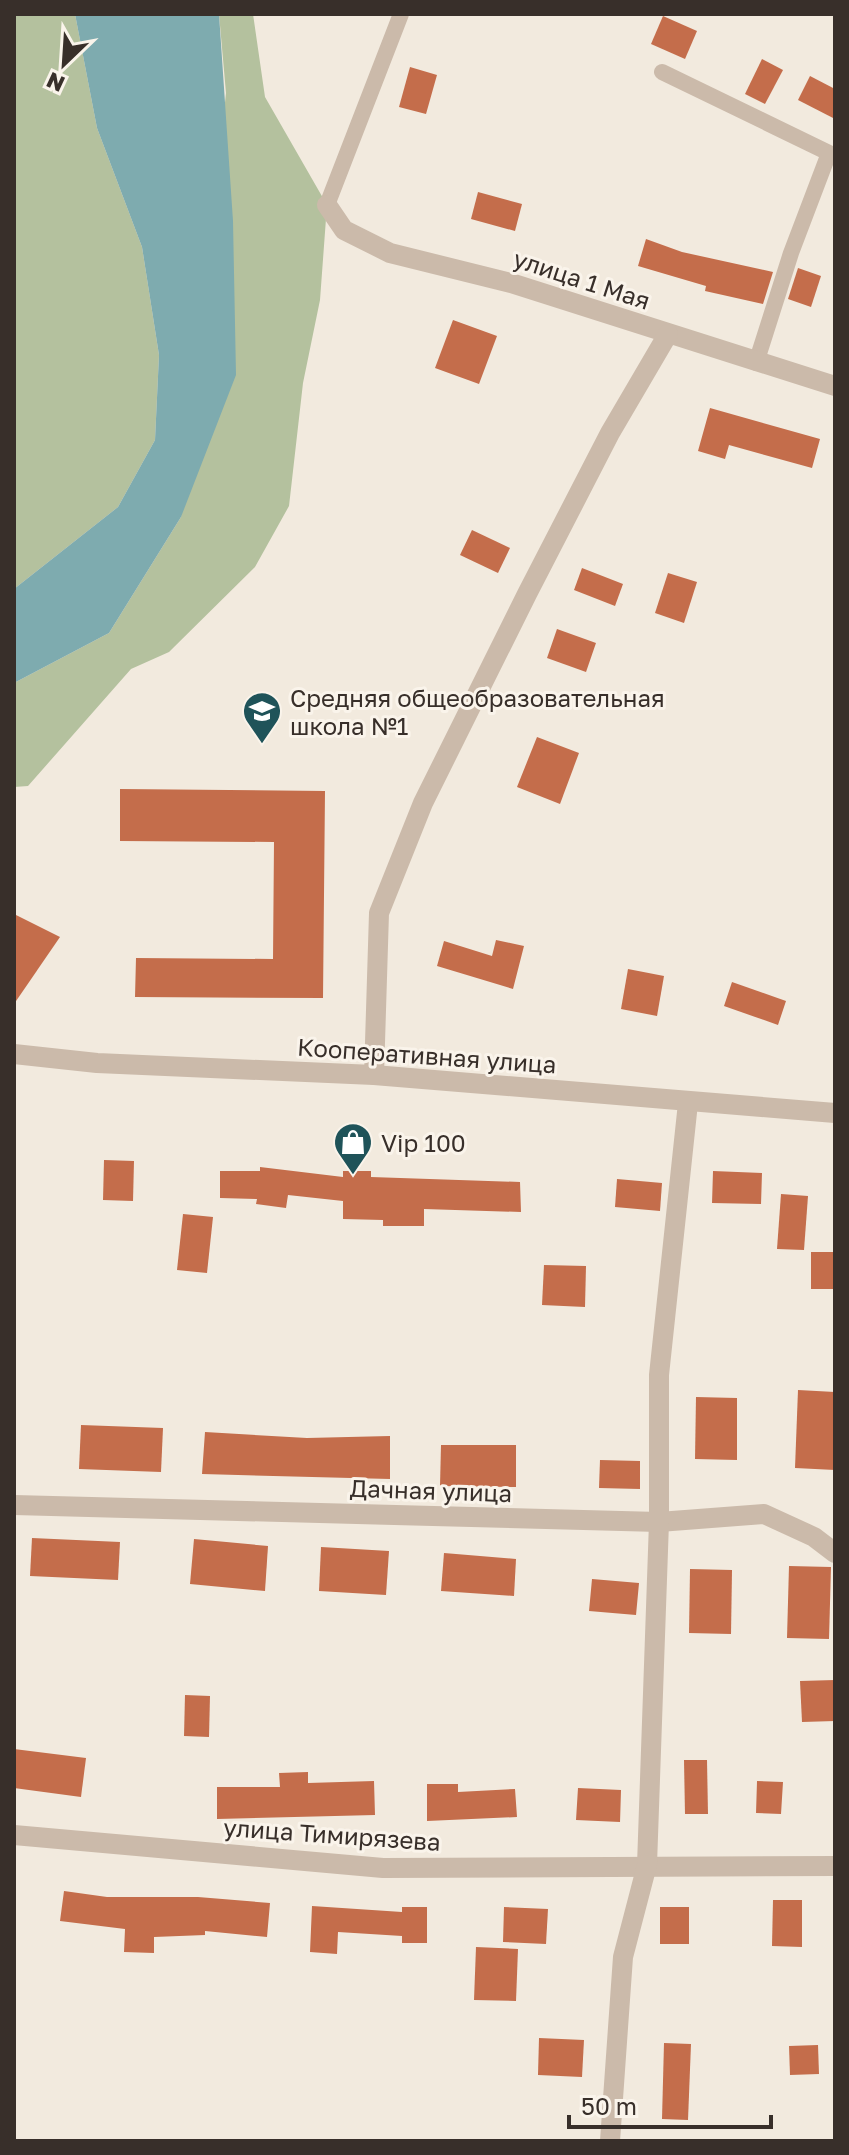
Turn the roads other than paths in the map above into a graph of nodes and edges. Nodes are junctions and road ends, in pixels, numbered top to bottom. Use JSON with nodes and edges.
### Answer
{"nodes":[{"id":1,"x":401,"y":14,"type":"edge"},
{"id":2,"x":662,"y":72,"type":"dead end"},
{"id":3,"x":327,"y":205,"type":"joint"},
{"id":4,"x":668,"y":334,"type":"junction"},
{"id":5,"x":756,"y":363,"type":"junction"},
{"id":6,"x":835,"y":386,"type":"edge"},
{"id":7,"x":14,"y":1054,"type":"edge"},
{"id":8,"x":374,"y":1075,"type":"junction"},
{"id":9,"x":688,"y":1103,"type":"junction"},
{"id":10,"x":835,"y":1113,"type":"edge"},
{"id":11,"x":14,"y":1505,"type":"edge"},
{"id":12,"x":659,"y":1522,"type":"junction"},
{"id":13,"x":835,"y":1553,"type":"edge"},
{"id":14,"x":14,"y":1835,"type":"edge"},
{"id":15,"x":647,"y":1865,"type":"junction"},
{"id":16,"x":835,"y":1866,"type":"edge"},
{"id":17,"x":610,"y":2141,"type":"edge"}],
"edges":[{"from":1,"to":3,"type":"lane"},
{"from":2,"to":5,"type":"lane"},
{"from":3,"to":4,"type":"street","name":"улица 1 Мая"},
{"from":4,"to":5,"type":"street","name":"улица 1 Мая"},
{"from":4,"to":8,"type":"street"},
{"from":5,"to":6,"type":"street","name":"улица 1 Мая"},
{"from":7,"to":8,"type":"street","name":"Кооперативная улица"},
{"from":8,"to":9,"type":"street","name":"Кооперативная улица"},
{"from":9,"to":10,"type":"street","name":"Кооперативная улица"},
{"from":9,"to":12,"type":"street"},
{"from":11,"to":12,"type":"street","name":"Дачная улица"},
{"from":12,"to":13,"type":"street","name":"Дачная улица"},
{"from":12,"to":15,"type":"street"},
{"from":14,"to":15,"type":"street","name":"улица Тимирязева"},
{"from":15,"to":16,"type":"street","name":"улица Тимирязева"},
{"from":15,"to":17,"type":"street"}]}
